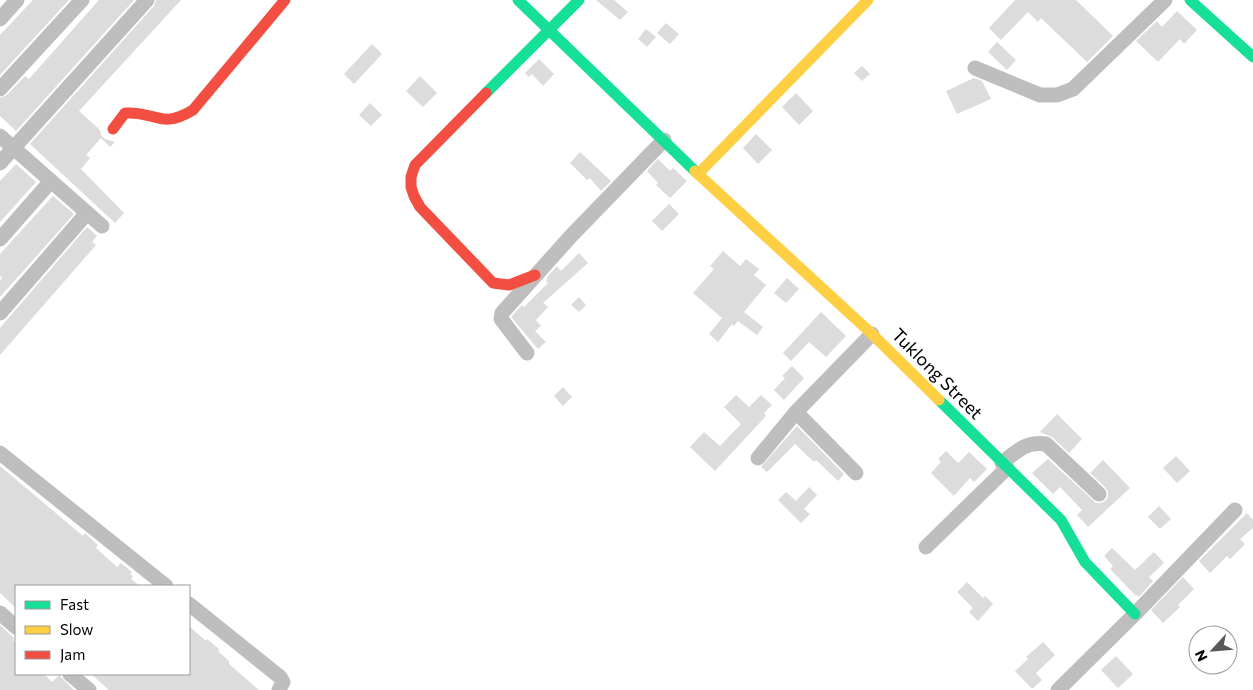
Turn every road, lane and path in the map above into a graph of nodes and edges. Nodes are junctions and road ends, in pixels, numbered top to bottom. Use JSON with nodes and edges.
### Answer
{"nodes":[{"id":1,"x":17,"y":0,"type":"edge"},
{"id":2,"x":82,"y":0,"type":"edge"},
{"id":3,"x":147,"y":0,"type":"edge"},
{"id":4,"x":285,"y":0,"type":"edge"},
{"id":5,"x":518,"y":0,"type":"edge"},
{"id":6,"x":579,"y":0,"type":"edge"},
{"id":7,"x":868,"y":0,"type":"edge"},
{"id":8,"x":1165,"y":0,"type":"edge"},
{"id":9,"x":1190,"y":0,"type":"edge"},
{"id":10,"x":0,"y":19,"type":"edge"},
{"id":11,"x":550,"y":29,"type":"junction"},
{"id":12,"x":1253,"y":57,"type":"edge"},
{"id":13,"x":975,"y":68,"type":"dead end"},
{"id":14,"x":0,"y":89,"type":"edge"},
{"id":15,"x":113,"y":129,"type":"dead end"},
{"id":16,"x":0,"y":136,"type":"edge"},
{"id":17,"x":664,"y":140,"type":"junction"},
{"id":18,"x":14,"y":148,"type":"junction"},
{"id":19,"x":0,"y":162,"type":"edge"},
{"id":20,"x":698,"y":174,"type":"junction"},
{"id":21,"x":51,"y":181,"type":"junction"},
{"id":22,"x":88,"y":213,"type":"junction"},
{"id":23,"x":102,"y":226,"type":"dead end"},
{"id":24,"x":0,"y":239,"type":"edge"},
{"id":25,"x":535,"y":275,"type":"junction"},
{"id":26,"x":0,"y":313,"type":"edge"},
{"id":27,"x":872,"y":334,"type":"junction"},
{"id":28,"x":527,"y":353,"type":"dead end"},
{"id":29,"x":796,"y":412,"type":"junction"},
{"id":30,"x":1,"y":455,"type":"edge"},
{"id":31,"x":758,"y":458,"type":"dead end"},
{"id":32,"x":1004,"y":465,"type":"junction"},
{"id":33,"x":856,"y":473,"type":"dead end"},
{"id":34,"x":1099,"y":494,"type":"dead end"},
{"id":35,"x":1235,"y":510,"type":"dead end"},
{"id":36,"x":926,"y":547,"type":"dead end"},
{"id":37,"x":165,"y":585,"type":"edge"},
{"id":38,"x":190,"y":605,"type":"edge"},
{"id":39,"x":0,"y":613,"type":"edge"},
{"id":40,"x":1135,"y":614,"type":"junction"},
{"id":41,"x":15,"y":626,"type":"edge"},
{"id":42,"x":71,"y":675,"type":"edge"},
{"id":43,"x":89,"y":690,"type":"edge"},
{"id":44,"x":279,"y":690,"type":"edge"},
{"id":45,"x":1058,"y":690,"type":"edge"}],
"edges":[{"from":1,"to":10,"type":"street"},
{"from":2,"to":14,"type":"street"},
{"from":3,"to":18,"type":"street"},
{"from":4,"to":15,"type":"street"},
{"from":5,"to":11,"type":"street","name":"Tuklong Street"},
{"from":6,"to":11,"type":"street"},
{"from":7,"to":20,"type":"street"},
{"from":8,"to":13,"type":"street"},
{"from":9,"to":12,"type":"street"},
{"from":11,"to":17,"type":"street","name":"Tuklong Street"},
{"from":11,"to":25,"type":"street"},
{"from":16,"to":18,"type":"street"},
{"from":17,"to":20,"type":"street","name":"Tuklong Street"},
{"from":17,"to":25,"type":"street"},
{"from":18,"to":19,"type":"street"},
{"from":18,"to":21,"type":"street"},
{"from":20,"to":27,"type":"street","name":"Tuklong Street"},
{"from":21,"to":22,"type":"street"},
{"from":21,"to":24,"type":"street"},
{"from":22,"to":23,"type":"street"},
{"from":22,"to":26,"type":"street"},
{"from":25,"to":28,"type":"street"},
{"from":27,"to":29,"type":"street"},
{"from":27,"to":32,"type":"street","name":"Tuklong Street"},
{"from":29,"to":31,"type":"street"},
{"from":29,"to":33,"type":"street"},
{"from":30,"to":37,"type":"street"},
{"from":32,"to":34,"type":"street"},
{"from":32,"to":36,"type":"street"},
{"from":32,"to":40,"type":"street","name":"Tuklong Street"},
{"from":35,"to":40,"type":"street"},
{"from":38,"to":44,"type":"street"},
{"from":39,"to":41,"type":"street"},
{"from":40,"to":45,"type":"street"},
{"from":42,"to":43,"type":"street"}]}
